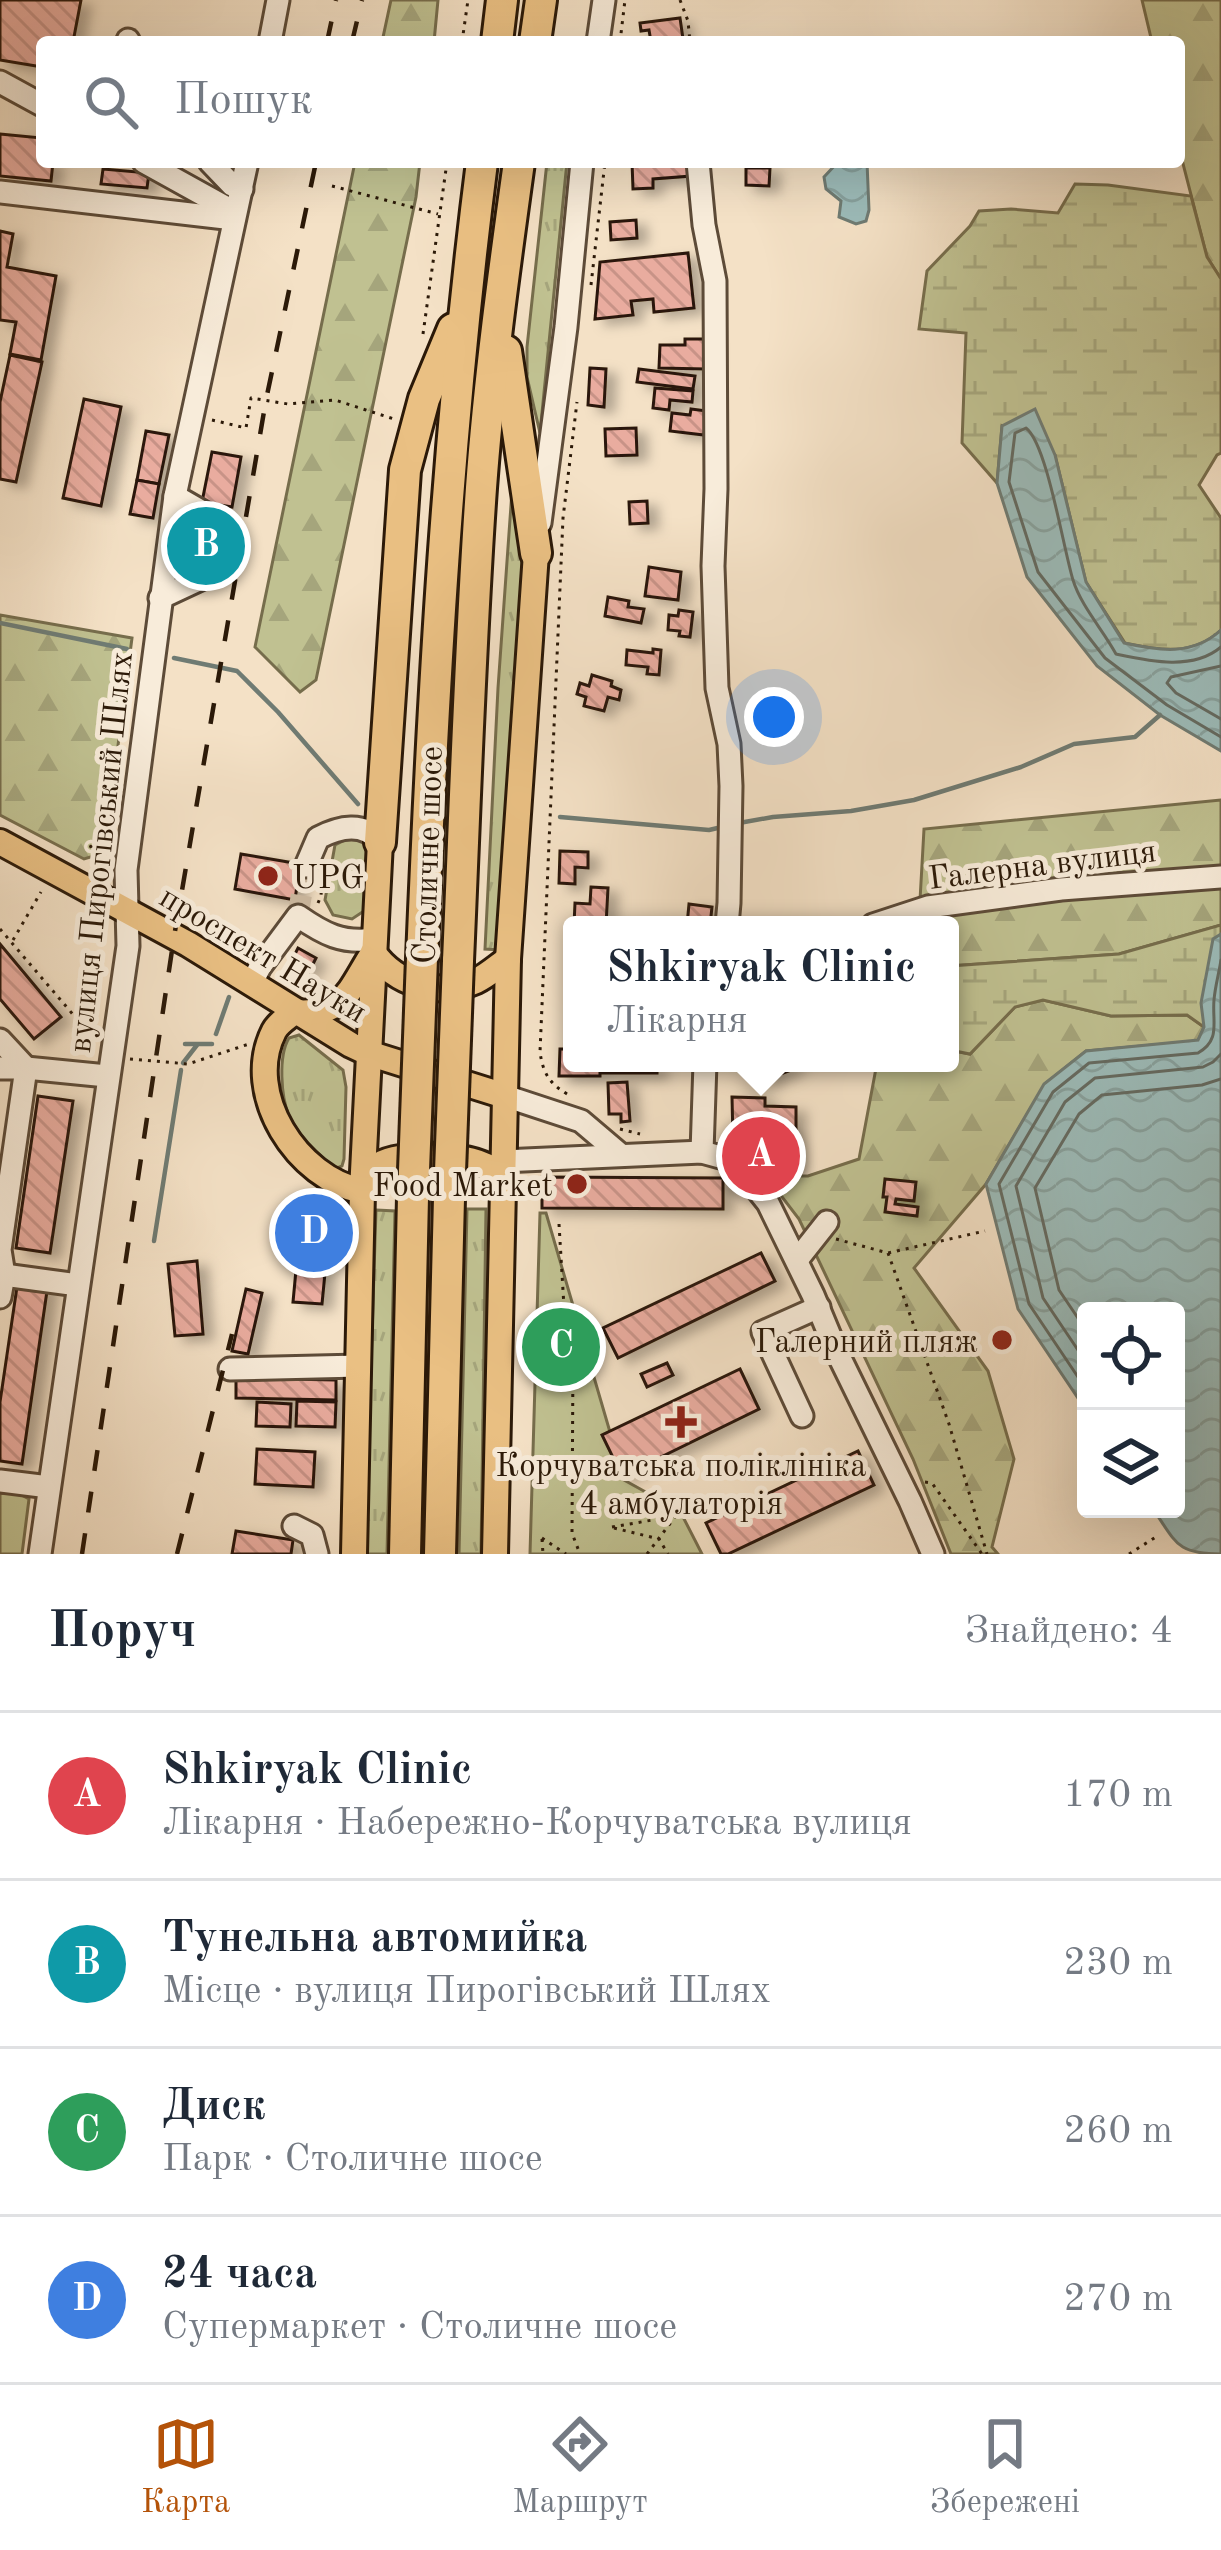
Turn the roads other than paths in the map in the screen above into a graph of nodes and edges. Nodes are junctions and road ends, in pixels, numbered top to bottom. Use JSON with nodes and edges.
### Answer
{"nodes":[{"id":1,"x":278,"y":0,"type":"edge"},
{"id":2,"x":502,"y":0,"type":"edge"},
{"id":3,"x":541,"y":0,"type":"edge"},
{"id":4,"x":604,"y":0,"type":"edge"},
{"id":5,"x":271,"y":36,"type":"edge"},
{"id":6,"x":498,"y":36,"type":"edge"},
{"id":7,"x":536,"y":36,"type":"edge"},
{"id":8,"x":599,"y":36,"type":"edge"},
{"id":9,"x":0,"y":82,"type":"edge"},
{"id":10,"x":36,"y":102,"type":"edge"},
{"id":11,"x":155,"y":168,"type":"edge"},
{"id":12,"x":216,"y":168,"type":"edge"},
{"id":13,"x":247,"y":168,"type":"edge"},
{"id":14,"x":481,"y":168,"type":"edge"},
{"id":15,"x":518,"y":168,"type":"edge"},
{"id":16,"x":581,"y":168,"type":"edge"},
{"id":17,"x":699,"y":168,"type":"edge"},
{"id":18,"x":242,"y":189,"type":"junction"},
{"id":19,"x":0,"y":193,"type":"edge"},
{"id":20,"x":234,"y":219,"type":"junction"},
{"id":21,"x":464,"y":302,"type":"junction"},
{"id":22,"x":499,"y":304,"type":"junction"},
{"id":23,"x":175,"y":496,"type":"junction"},
{"id":24,"x":215,"y":520,"type":"dead end"},
{"id":25,"x":536,"y":553,"type":"junction"},
{"id":26,"x":207,"y":576,"type":"dead end"},
{"id":27,"x":160,"y":598,"type":"junction"},
{"id":28,"x":0,"y":842,"type":"edge"},
{"id":29,"x":380,"y":842,"type":"junction"},
{"id":30,"x":306,"y":866,"type":"tunnel mouth"},
{"id":31,"x":1221,"y":878,"type":"edge"},
{"id":32,"x":126,"y":909,"type":"junction"},
{"id":33,"x":728,"y":916,"type":"edge"},
{"id":34,"x":901,"y":916,"type":"edge"},
{"id":35,"x":374,"y":945,"type":"junction"},
{"id":36,"x":508,"y":959,"type":"junction"},
{"id":37,"x":251,"y":984,"type":"junction"},
{"id":38,"x":294,"y":1012,"type":"junction"},
{"id":39,"x":0,"y":1040,"type":"edge"},
{"id":40,"x":368,"y":1053,"type":"junction"},
{"id":41,"x":110,"y":1060,"type":"junction"},
{"id":42,"x":0,"y":1068,"type":"edge"},
{"id":43,"x":26,"y":1068,"type":"junction"},
{"id":44,"x":704,"y":1072,"type":"edge"},
{"id":45,"x":505,"y":1096,"type":"junction"},
{"id":46,"x":702,"y":1152,"type":"junction"},
{"id":47,"x":621,"y":1155,"type":"junction"},
{"id":48,"x":503,"y":1161,"type":"junction"},
{"id":49,"x":502,"y":1189,"type":"junction"},
{"id":50,"x":362,"y":1191,"type":"junction"},
{"id":51,"x":822,"y":1228,"type":"road end"},
{"id":52,"x":797,"y":1260,"type":"junction"},
{"id":53,"x":79,"y":1285,"type":"junction"},
{"id":54,"x":2,"y":1286,"type":"edge"},
{"id":55,"x":818,"y":1307,"type":"junction"},
{"id":56,"x":359,"y":1366,"type":"junction"},
{"id":57,"x":230,"y":1369,"type":"dead end"},
{"id":58,"x":802,"y":1416,"type":"dead end"},
{"id":59,"x":0,"y":1480,"type":"edge"},
{"id":60,"x":49,"y":1487,"type":"junction"},
{"id":61,"x":294,"y":1526,"type":"dead end"},
{"id":62,"x":40,"y":1554,"type":"edge"},
{"id":63,"x":316,"y":1554,"type":"edge"},
{"id":64,"x":354,"y":1554,"type":"edge"},
{"id":65,"x":405,"y":1554,"type":"edge"},
{"id":66,"x":440,"y":1554,"type":"edge"},
{"id":67,"x":496,"y":1554,"type":"edge"},
{"id":68,"x":933,"y":1554,"type":"edge"}],
"edges":[{"from":1,"to":5,"type":"street"},
{"from":2,"to":6,"type":"highway"},
{"from":3,"to":7,"type":"highway"},
{"from":4,"to":8,"type":"street"},
{"from":9,"to":10,"type":"street"},
{"from":11,"to":20,"type":"street"},
{"from":12,"to":18,"type":"street"},
{"from":13,"to":18,"type":"street","name":"вулиця Пирогівський Шлях"},
{"from":14,"to":21,"type":"highway","name":"Столичне шосе"},
{"from":15,"to":22,"type":"highway","name":"Столичне шосе"},
{"from":16,"to":25,"type":"street"},
{"from":17,"to":33,"type":"street"},
{"from":18,"to":20,"type":"street","name":"вулиця Пирогівський Шлях"},
{"from":19,"to":20,"type":"street"},
{"from":20,"to":23,"type":"street","name":"вулиця Пирогівський Шлях"},
{"from":21,"to":29,"type":"highway"},
{"from":21,"to":65,"type":"highway","name":"Столичне шосе","bridge":true},
{"from":22,"to":25,"type":"highway"},
{"from":22,"to":66,"type":"highway","name":"Столичне шосе","bridge":true},
{"from":23,"to":24,"type":"street"},
{"from":23,"to":27,"type":"street","name":"вулиця Пирогівський Шлях"},
{"from":25,"to":36,"type":"main road"},
{"from":26,"to":27,"type":"street"},
{"from":27,"to":32,"type":"street","name":"вулиця Пирогівський Шлях"},
{"from":28,"to":32,"type":"main road","name":"проспект Науки"},
{"from":29,"to":30,"type":"street"},
{"from":29,"to":35,"type":"main road"},
{"from":31,"to":34,"type":"street","name":"Галерна вулиця"},
{"from":32,"to":37,"type":"main road","name":"проспект Науки"},
{"from":32,"to":41,"type":"street","name":"вулиця Пирогівський Шлях"},
{"from":35,"to":36,"type":"main road"},
{"from":35,"to":37,"type":"street"},
{"from":35,"to":38,"type":"main road"},
{"from":35,"to":40,"type":"main road"},
{"from":36,"to":45,"type":"main road"},
{"from":37,"to":38,"type":"main road","name":"проспект Науки"},
{"from":38,"to":40,"type":"main road","name":"проспект Науки"},
{"from":38,"to":50,"type":"main road"},
{"from":39,"to":43,"type":"street"},
{"from":40,"to":45,"type":"main road","name":"проспект Науки"},
{"from":40,"to":50,"type":"main road"},
{"from":41,"to":43,"type":"street"},
{"from":41,"to":53,"type":"street","name":"вулиця Пирогівський Шлях"},
{"from":42,"to":43,"type":"street"},
{"from":43,"to":54,"type":"street"},
{"from":44,"to":46,"type":"street"},
{"from":45,"to":47,"type":"street"},
{"from":45,"to":48,"type":"main road"},
{"from":46,"to":47,"type":"street"},
{"from":46,"to":52,"type":"street"},
{"from":47,"to":48,"type":"street"},
{"from":48,"to":49,"type":"main road"},
{"from":49,"to":50,"type":"main road"},
{"from":49,"to":67,"type":"main road"},
{"from":50,"to":56,"type":"main road"},
{"from":51,"to":52,"type":"street"},
{"from":52,"to":55,"type":"street"},
{"from":53,"to":54,"type":"street"},
{"from":53,"to":60,"type":"street","name":"вулиця Пирогівський Шлях"},
{"from":55,"to":58,"type":"street"},
{"from":55,"to":68,"type":"street"},
{"from":56,"to":57,"type":"street"},
{"from":56,"to":64,"type":"main road"},
{"from":59,"to":60,"type":"street"},
{"from":60,"to":62,"type":"street","name":"вулиця Пирогівський Шлях"},
{"from":61,"to":63,"type":"street"}]}
